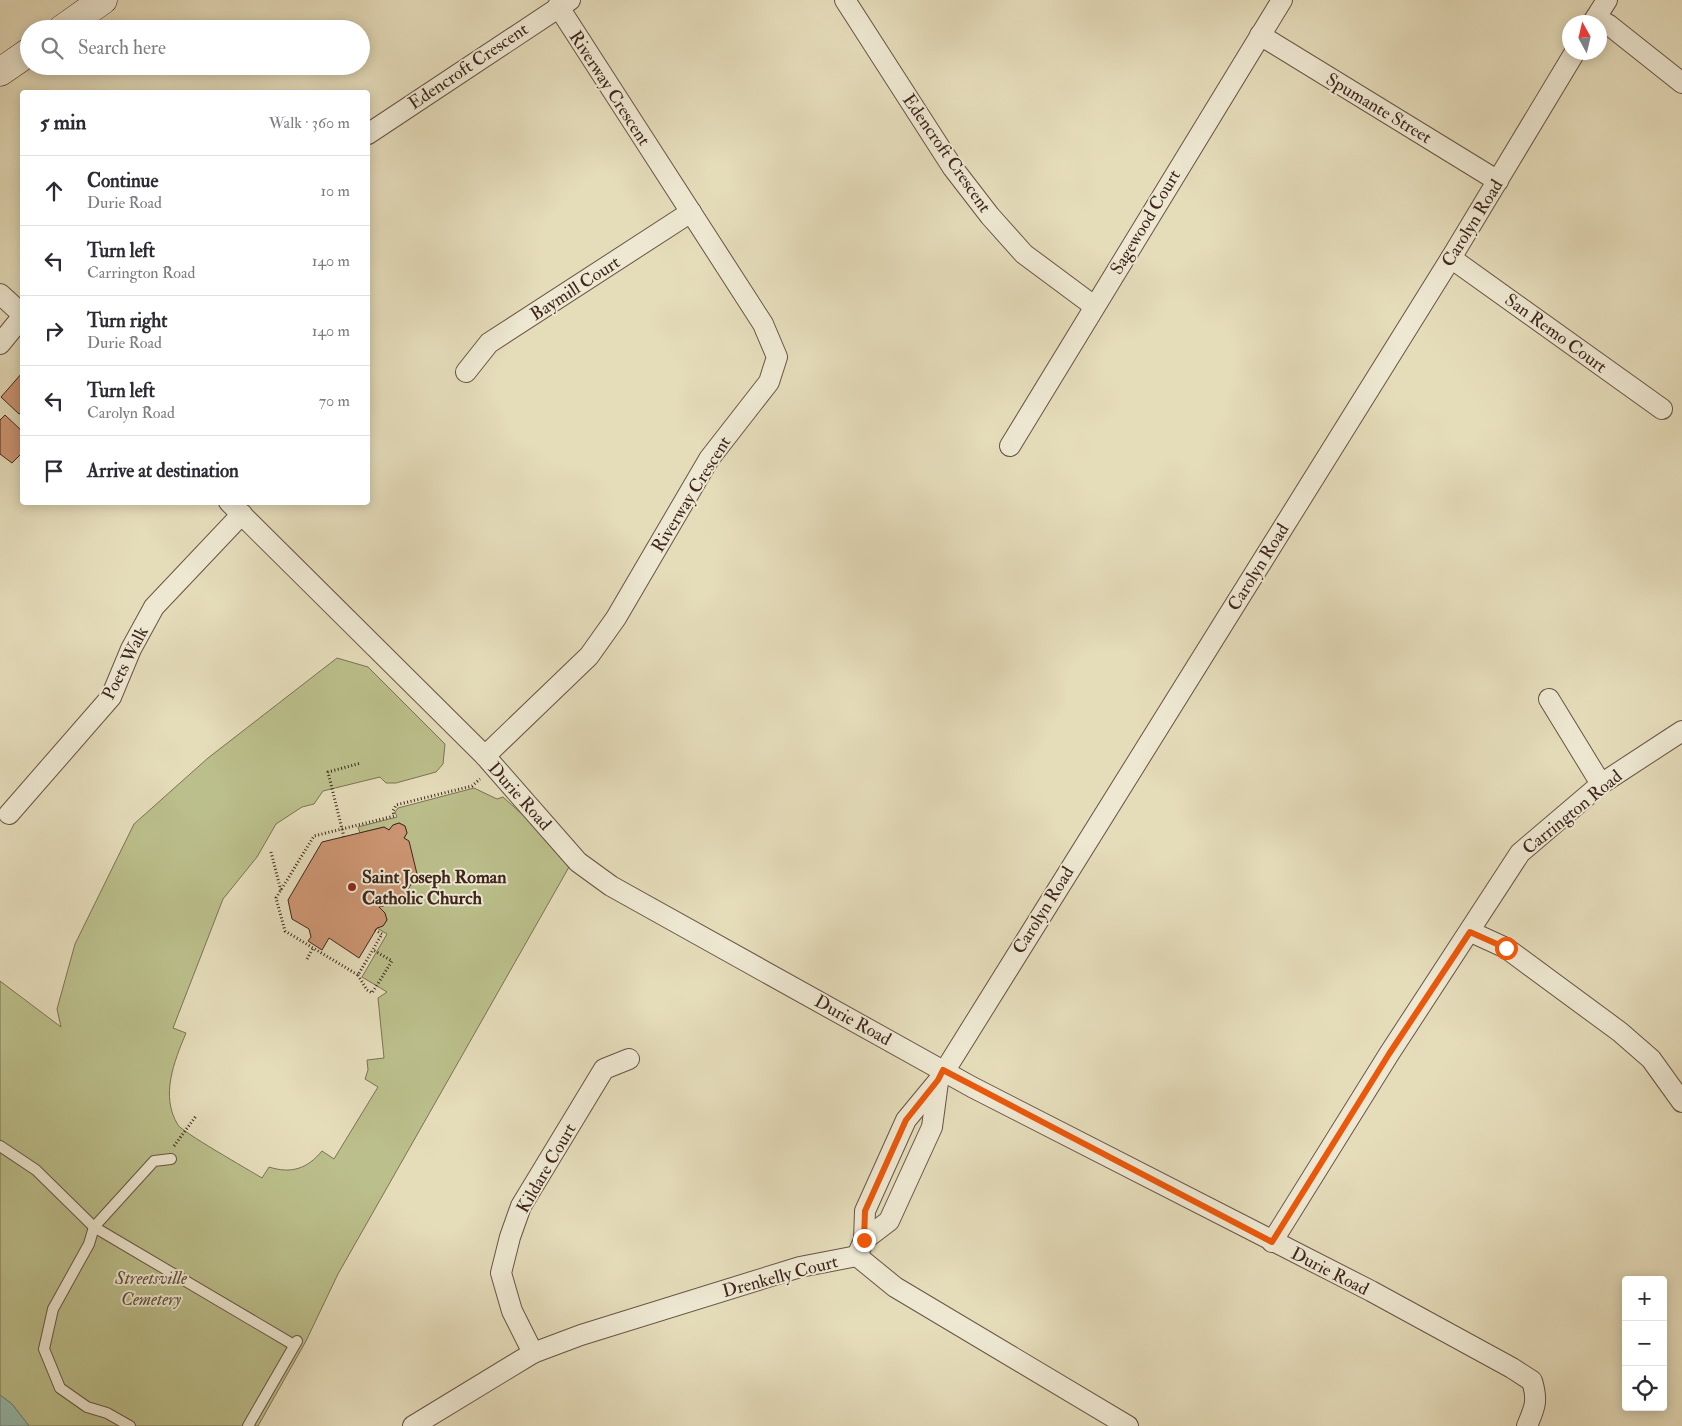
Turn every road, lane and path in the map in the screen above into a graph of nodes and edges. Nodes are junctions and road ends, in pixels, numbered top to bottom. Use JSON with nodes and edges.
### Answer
{"nodes":[{"id":1,"x":103,"y":0,"type":"edge"},
{"id":2,"x":845,"y":0,"type":"edge"},
{"id":3,"x":1282,"y":0,"type":"edge"},
{"id":4,"x":1606,"y":0,"type":"edge"},
{"id":5,"x":564,"y":3,"type":"edge"},
{"id":6,"x":1597,"y":15,"type":"edge"},
{"id":7,"x":75,"y":20,"type":"edge"},
{"id":8,"x":1607,"y":24,"type":"edge"},
{"id":9,"x":1260,"y":35,"type":"junction"},
{"id":10,"x":20,"y":58,"type":"edge"},
{"id":11,"x":1570,"y":60,"type":"edge"},
{"id":12,"x":0,"y":72,"type":"edge"},
{"id":13,"x":1682,"y":83,"type":"edge"},
{"id":14,"x":370,"y":133,"type":"edge"},
{"id":15,"x":1498,"y":181,"type":"junction"},
{"id":16,"x":691,"y":212,"type":"junction"},
{"id":17,"x":1451,"y":258,"type":"junction"},
{"id":18,"x":0,"y":294,"type":"edge"},
{"id":19,"x":1094,"y":306,"type":"junction"},
{"id":20,"x":20,"y":314,"type":"edge"},
{"id":21,"x":20,"y":319,"type":"edge"},
{"id":22,"x":0,"y":344,"type":"edge"},
{"id":23,"x":466,"y":372,"type":"dead end"},
{"id":24,"x":1662,"y":409,"type":"dead end"},
{"id":25,"x":1010,"y":446,"type":"dead end"},
{"id":26,"x":236,"y":508,"type":"edge"},
{"id":27,"x":1549,"y":699,"type":"dead end"},
{"id":28,"x":1682,"y":731,"type":"edge"},
{"id":29,"x":489,"y":762,"type":"junction"},
{"id":30,"x":361,"y":764,"type":"dead end"},
{"id":31,"x":1601,"y":784,"type":"junction"},
{"id":32,"x":9,"y":814,"type":"dead end"},
{"id":33,"x":342,"y":829,"type":"junction"},
{"id":34,"x":344,"y":837,"type":"dead end"},
{"id":35,"x":271,"y":852,"type":"dead end"},
{"id":36,"x":281,"y":891,"type":"junction"},
{"id":37,"x":375,"y":930,"type":"dead end"},
{"id":38,"x":1470,"y":932,"type":"junction"},
{"id":39,"x":313,"y":948,"type":"junction"},
{"id":40,"x":373,"y":950,"type":"junction"},
{"id":41,"x":307,"y":959,"type":"dead end"},
{"id":42,"x":358,"y":975,"type":"junction"},
{"id":43,"x":629,"y":1059,"type":"dead end"},
{"id":44,"x":941,"y":1075,"type":"junction"},
{"id":45,"x":1682,"y":1102,"type":"edge"},
{"id":46,"x":196,"y":1116,"type":"dead end"},
{"id":47,"x":178,"y":1141,"type":"dead end"},
{"id":48,"x":0,"y":1146,"type":"edge"},
{"id":49,"x":171,"y":1159,"type":"dead end"},
{"id":50,"x":94,"y":1227,"type":"junction"},
{"id":51,"x":1272,"y":1242,"type":"junction"},
{"id":52,"x":860,"y":1248,"type":"junction"},
{"id":53,"x":533,"y":1353,"type":"junction"},
{"id":54,"x":130,"y":1426,"type":"edge"},
{"id":55,"x":248,"y":1426,"type":"edge"},
{"id":56,"x":413,"y":1426,"type":"edge"},
{"id":57,"x":1128,"y":1426,"type":"edge"},
{"id":58,"x":1527,"y":1426,"type":"edge"}],
"edges":[{"from":1,"to":7,"type":"street"},
{"from":2,"to":19,"type":"street","name":"Edencroft Crescent"},
{"from":3,"to":9,"type":"street","name":"Sagewood Court"},
{"from":4,"to":6,"type":"street"},
{"from":5,"to":14,"type":"street","name":"Edencroft Crescent"},
{"from":5,"to":16,"type":"street","name":"Riverway Crescent"},
{"from":8,"to":13,"type":"street"},
{"from":9,"to":15,"type":"street","name":"Spumante Street"},
{"from":9,"to":19,"type":"street","name":"Sagewood Court"},
{"from":10,"to":12,"type":"street"},
{"from":11,"to":15,"type":"street","name":"Carolyn Road"},
{"from":15,"to":17,"type":"street","name":"Carolyn Road"},
{"from":16,"to":23,"type":"street","name":"Baymill Court"},
{"from":16,"to":29,"type":"street","name":"Riverway Crescent"},
{"from":17,"to":24,"type":"street","name":"San Remo Court"},
{"from":17,"to":44,"type":"street","name":"Carolyn Road"},
{"from":18,"to":20,"type":"street"},
{"from":19,"to":25,"type":"street","name":"Sagewood Court"},
{"from":21,"to":22,"type":"street"},
{"from":26,"to":29,"type":"street","name":"Durie Road"},
{"from":26,"to":32,"type":"street","name":"Poets Walk"},
{"from":27,"to":31,"type":"street"},
{"from":28,"to":31,"type":"street","name":"Carrington Road"},
{"from":29,"to":33,"type":"path"},
{"from":29,"to":44,"type":"street","name":"Durie Road"},
{"from":30,"to":33,"type":"path"},
{"from":31,"to":38,"type":"street","name":"Carrington Road"},
{"from":33,"to":34,"type":"path"},
{"from":33,"to":36,"type":"path"},
{"from":35,"to":36,"type":"path"},
{"from":36,"to":39,"type":"path"},
{"from":37,"to":40,"type":"path"},
{"from":38,"to":45,"type":"street"},
{"from":38,"to":51,"type":"street","name":"Carrington Road"},
{"from":39,"to":41,"type":"path"},
{"from":39,"to":42,"type":"path"},
{"from":40,"to":42,"type":"path"},
{"from":40,"to":42,"type":"path"},
{"from":43,"to":53,"type":"street","name":"Kildare Court"},
{"from":44,"to":51,"type":"street","name":"Durie Road"},
{"from":44,"to":52,"type":"street","name":"Carolyn Road"},
{"from":46,"to":47,"type":"path"},
{"from":48,"to":50,"type":"lane"},
{"from":49,"to":50,"type":"lane"},
{"from":50,"to":54,"type":"lane"},
{"from":50,"to":55,"type":"lane"},
{"from":51,"to":58,"type":"street","name":"Durie Road"},
{"from":52,"to":53,"type":"street","name":"Drenkelly Court"},
{"from":52,"to":57,"type":"street","name":"Drenkelly Court"},
{"from":53,"to":56,"type":"street","name":"Drenkelly Court"}]}
